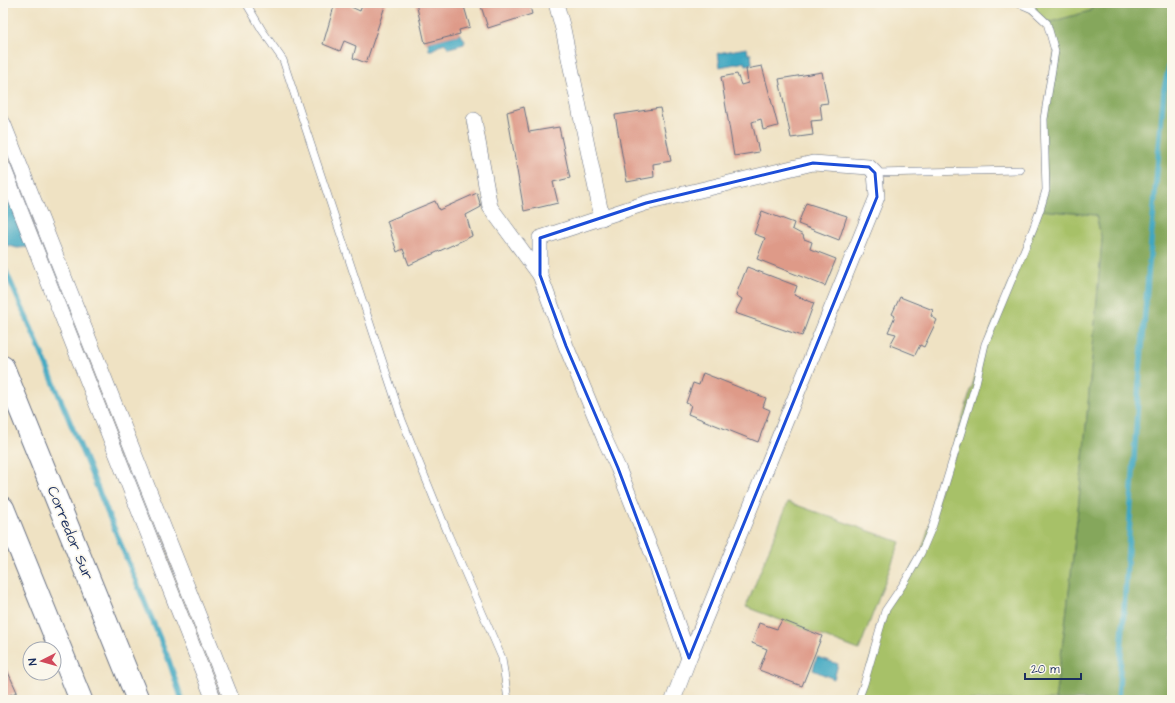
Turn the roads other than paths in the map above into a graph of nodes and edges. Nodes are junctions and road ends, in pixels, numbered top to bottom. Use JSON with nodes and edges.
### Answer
{"nodes":[{"id":1,"x":246,"y":3,"type":"edge"},
{"id":2,"x":556,"y":3,"type":"edge"},
{"id":3,"x":1018,"y":3,"type":"edge"},
{"id":4,"x":474,"y":120,"type":"dead end"},
{"id":5,"x":3,"y":123,"type":"edge"},
{"id":6,"x":3,"y":167,"type":"edge"},
{"id":7,"x":1020,"y":170,"type":"dead end"},
{"id":8,"x":875,"y":173,"type":"junction"},
{"id":9,"x":602,"y":218,"type":"junction"},
{"id":10,"x":540,"y":275,"type":"junction"},
{"id":11,"x":3,"y":367,"type":"edge"},
{"id":12,"x":3,"y":508,"type":"edge"},
{"id":13,"x":689,"y":658,"type":"junction"},
{"id":14,"x":81,"y":700,"type":"edge"},
{"id":15,"x":138,"y":700,"type":"edge"},
{"id":16,"x":214,"y":700,"type":"edge"},
{"id":17,"x":232,"y":700,"type":"edge"},
{"id":18,"x":508,"y":700,"type":"edge"},
{"id":19,"x":673,"y":700,"type":"edge"},
{"id":20,"x":858,"y":700,"type":"edge"}],
"edges":[{"from":1,"to":18,"type":"lane"},
{"from":2,"to":9,"type":"street"},
{"from":3,"to":20,"type":"lane"},
{"from":4,"to":10,"type":"street"},
{"from":5,"to":17,"type":"street"},
{"from":6,"to":16,"type":"street"},
{"from":7,"to":8,"type":"lane"},
{"from":8,"to":9,"type":"street"},
{"from":8,"to":13,"type":"street"},
{"from":9,"to":10,"type":"street"},
{"from":10,"to":13,"type":"street"},
{"from":11,"to":15,"type":"highway","name":"Corredor Sur"},
{"from":12,"to":14,"type":"highway"},
{"from":13,"to":19,"type":"street"}]}
